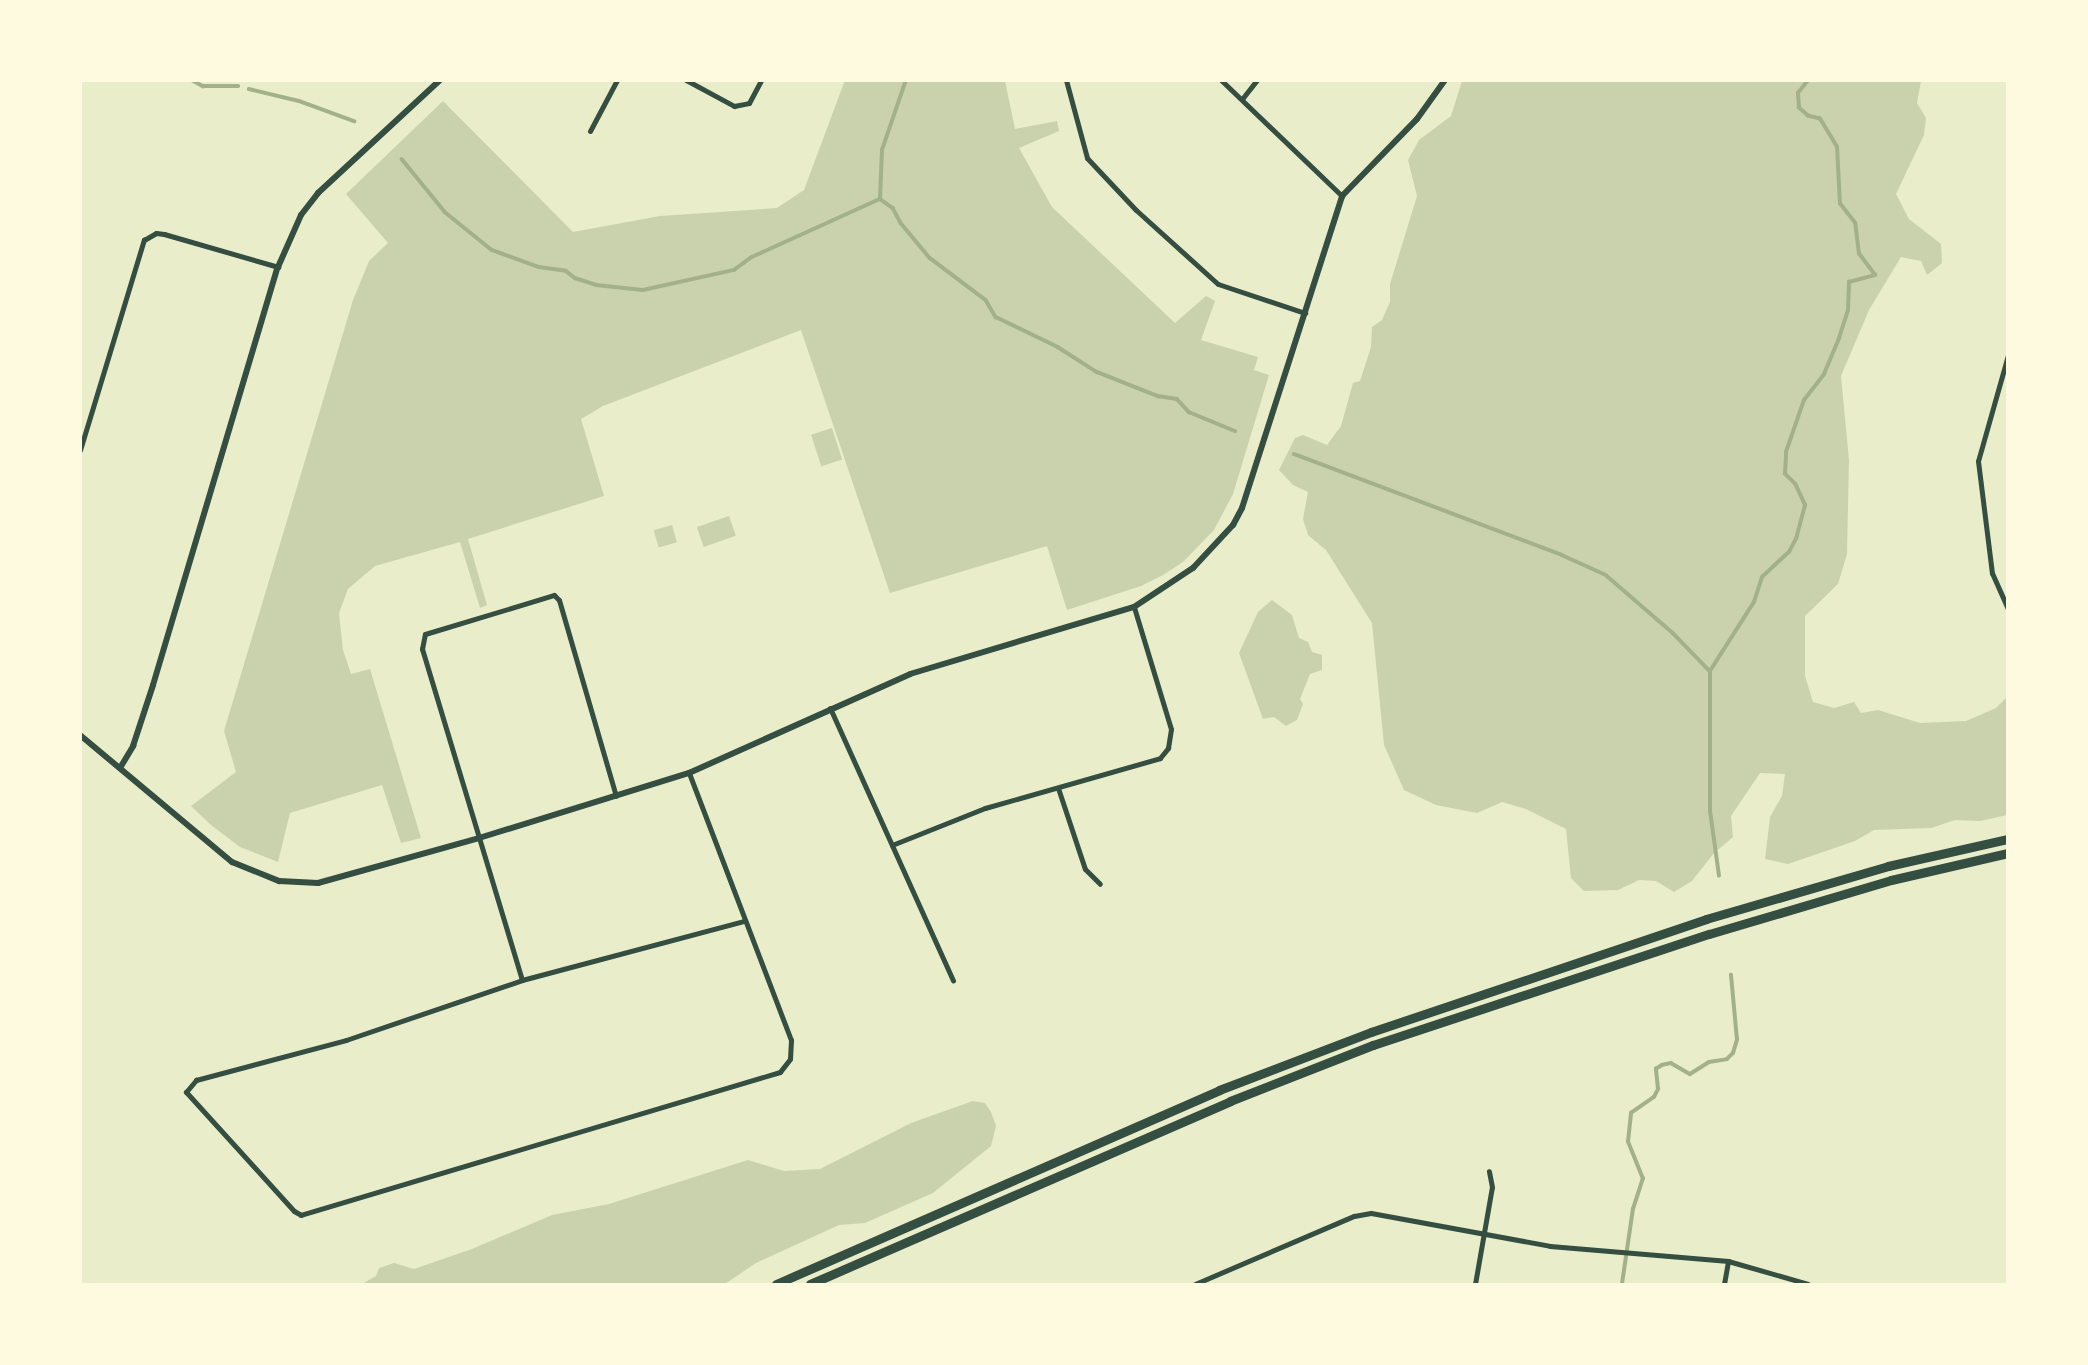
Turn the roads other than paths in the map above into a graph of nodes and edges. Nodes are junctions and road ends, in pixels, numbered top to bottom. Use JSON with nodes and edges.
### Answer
{"nodes":[{"id":1,"x":440,"y":80,"type":"edge"},
{"id":2,"x":617,"y":80,"type":"edge"},
{"id":3,"x":686,"y":80,"type":"edge"},
{"id":4,"x":761,"y":80,"type":"edge"},
{"id":5,"x":1066,"y":80,"type":"edge"},
{"id":6,"x":1220,"y":80,"type":"edge"},
{"id":7,"x":1257,"y":80,"type":"edge"},
{"id":8,"x":1445,"y":80,"type":"edge"},
{"id":9,"x":1241,"y":99,"type":"junction"},
{"id":10,"x":590,"y":131,"type":"dead end"},
{"id":11,"x":1342,"y":196,"type":"junction"},
{"id":12,"x":278,"y":267,"type":"junction"},
{"id":13,"x":1306,"y":313,"type":"junction"},
{"id":14,"x":2007,"y":355,"type":"edge"},
{"id":15,"x":80,"y":450,"type":"edge"},
{"id":16,"x":1134,"y":607,"type":"junction"},
{"id":17,"x":2007,"y":609,"type":"edge"},
{"id":18,"x":830,"y":708,"type":"junction"},
{"id":19,"x":80,"y":734,"type":"edge"},
{"id":20,"x":120,"y":768,"type":"junction"},
{"id":21,"x":689,"y":773,"type":"junction"},
{"id":22,"x":1058,"y":788,"type":"junction"},
{"id":23,"x":615,"y":796,"type":"junction"},
{"id":24,"x":479,"y":838,"type":"junction"},
{"id":25,"x":2007,"y":839,"type":"edge"},
{"id":26,"x":891,"y":845,"type":"junction"},
{"id":27,"x":2007,"y":853,"type":"edge"},
{"id":28,"x":1100,"y":884,"type":"dead end"},
{"id":29,"x":744,"y":921,"type":"junction"},
{"id":30,"x":522,"y":980,"type":"junction"},
{"id":31,"x":953,"y":981,"type":"dead end"},
{"id":32,"x":1489,"y":1171,"type":"dead end"},
{"id":33,"x":1484,"y":1235,"type":"junction"},
{"id":34,"x":1728,"y":1261,"type":"junction"},
{"id":35,"x":776,"y":1284,"type":"edge"},
{"id":36,"x":810,"y":1284,"type":"edge"},
{"id":37,"x":1195,"y":1284,"type":"edge"},
{"id":38,"x":1475,"y":1284,"type":"edge"},
{"id":39,"x":1724,"y":1284,"type":"edge"},
{"id":40,"x":1808,"y":1284,"type":"edge"}],
"edges":[{"from":1,"to":12,"type":"street"},
{"from":2,"to":10,"type":"street"},
{"from":3,"to":4,"type":"street"},
{"from":5,"to":13,"type":"street"},
{"from":6,"to":9,"type":"street"},
{"from":7,"to":9,"type":"street"},
{"from":8,"to":11,"type":"street"},
{"from":9,"to":11,"type":"street"},
{"from":11,"to":13,"type":"street"},
{"from":12,"to":15,"type":"street"},
{"from":12,"to":20,"type":"street"},
{"from":13,"to":16,"type":"street"},
{"from":14,"to":17,"type":"street"},
{"from":16,"to":18,"type":"street"},
{"from":16,"to":22,"type":"street"},
{"from":18,"to":21,"type":"street"},
{"from":18,"to":26,"type":"street"},
{"from":19,"to":20,"type":"street"},
{"from":20,"to":24,"type":"street"},
{"from":21,"to":23,"type":"street"},
{"from":21,"to":29,"type":"street"},
{"from":22,"to":26,"type":"street"},
{"from":22,"to":28,"type":"street"},
{"from":23,"to":24,"type":"street"},
{"from":23,"to":24,"type":"street"},
{"from":24,"to":30,"type":"street"},
{"from":25,"to":35,"type":"highway"},
{"from":26,"to":31,"type":"street"},
{"from":27,"to":36,"type":"highway"},
{"from":29,"to":30,"type":"street"},
{"from":29,"to":30,"type":"street"},
{"from":32,"to":33,"type":"street"},
{"from":33,"to":34,"type":"street"},
{"from":33,"to":37,"type":"street"},
{"from":33,"to":38,"type":"street"},
{"from":34,"to":39,"type":"street"},
{"from":34,"to":40,"type":"street"}]}
